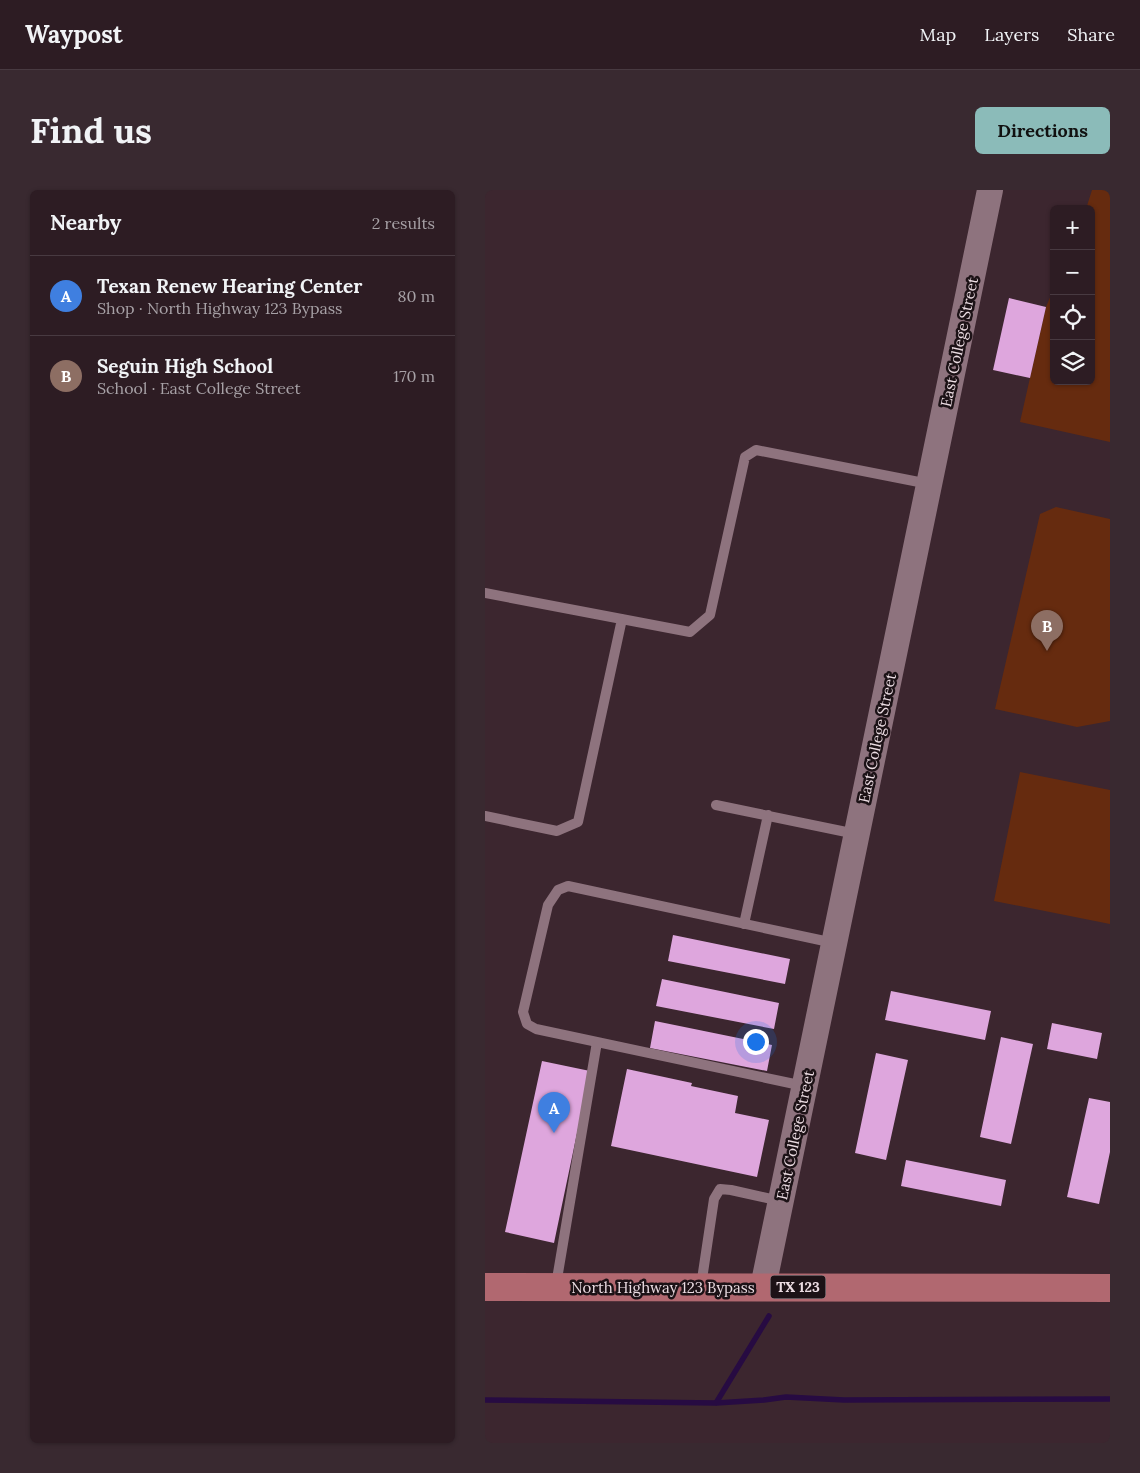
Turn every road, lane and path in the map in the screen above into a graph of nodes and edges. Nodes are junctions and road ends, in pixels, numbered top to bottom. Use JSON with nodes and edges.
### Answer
{"nodes":[{"id":1,"x":991,"y":190,"type":"edge"},
{"id":2,"x":930,"y":484,"type":"junction"},
{"id":3,"x":485,"y":593,"type":"edge"},
{"id":4,"x":622,"y":619,"type":"junction"},
{"id":5,"x":716,"y":805,"type":"dead end"},
{"id":6,"x":768,"y":815,"type":"junction"},
{"id":7,"x":485,"y":816,"type":"edge"},
{"id":8,"x":857,"y":834,"type":"junction"},
{"id":9,"x":743,"y":924,"type":"junction"},
{"id":10,"x":835,"y":944,"type":"junction"},
{"id":11,"x":597,"y":1042,"type":"junction"},
{"id":12,"x":805,"y":1086,"type":"junction"},
{"id":13,"x":781,"y":1201,"type":"junction"},
{"id":14,"x":485,"y":1287,"type":"edge"},
{"id":15,"x":556,"y":1287,"type":"junction"},
{"id":16,"x":701,"y":1287,"type":"junction"},
{"id":17,"x":763,"y":1287,"type":"junction"},
{"id":18,"x":1110,"y":1288,"type":"edge"}],
"edges":[{"from":1,"to":2,"type":"street","name":"East College Street"},
{"from":2,"to":4,"type":"lane"},
{"from":2,"to":8,"type":"street","name":"East College Street"},
{"from":3,"to":4,"type":"lane"},
{"from":4,"to":7,"type":"lane"},
{"from":5,"to":6,"type":"lane"},
{"from":6,"to":8,"type":"lane"},
{"from":6,"to":9,"type":"lane"},
{"from":8,"to":10,"type":"street","name":"East College Street"},
{"from":9,"to":10,"type":"lane"},
{"from":9,"to":11,"type":"lane"},
{"from":10,"to":12,"type":"street","name":"East College Street"},
{"from":11,"to":12,"type":"lane"},
{"from":11,"to":15,"type":"lane"},
{"from":12,"to":13,"type":"street","name":"East College Street"},
{"from":13,"to":16,"type":"lane"},
{"from":13,"to":17,"type":"street","name":"East College Street"},
{"from":14,"to":15,"type":"main road","name":"North Highway 123 Bypass","number":"TX 123"},
{"from":15,"to":16,"type":"main road","name":"North Highway 123 Bypass","number":"TX 123"},
{"from":16,"to":17,"type":"main road","name":"North Highway 123 Bypass","number":"TX 123"},
{"from":17,"to":18,"type":"main road","name":"North Highway 123 Bypass","number":"TX 123"}]}
